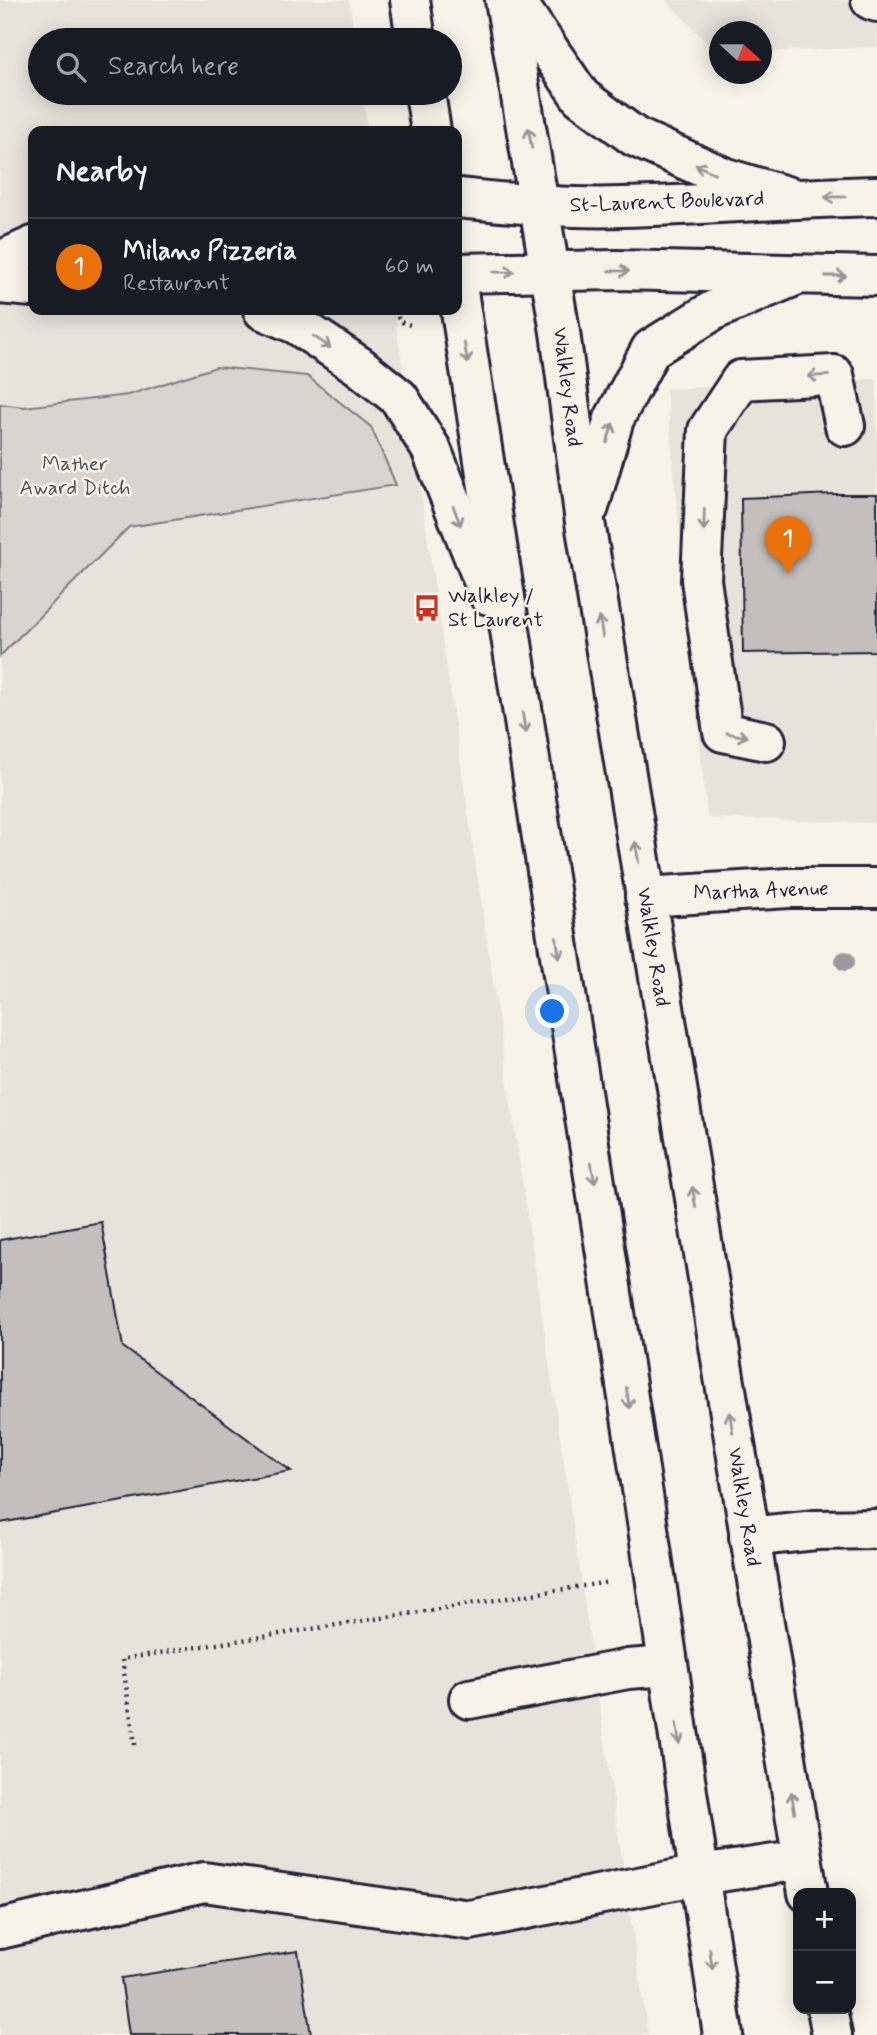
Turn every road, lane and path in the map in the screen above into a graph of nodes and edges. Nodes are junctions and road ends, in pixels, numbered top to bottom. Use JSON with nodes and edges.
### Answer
{"nodes":[{"id":1,"x":410,"y":0,"type":"edge"},
{"id":2,"x":505,"y":0,"type":"edge"},
{"id":3,"x":515,"y":0,"type":"edge"},
{"id":4,"x":871,"y":0,"type":"edge"},
{"id":5,"x":877,"y":2,"type":"edge"},
{"id":6,"x":414,"y":28,"type":"edge"},
{"id":7,"x":427,"y":105,"type":"edge"},
{"id":8,"x":430,"y":126,"type":"edge"},
{"id":9,"x":877,"y":196,"type":"edge"},
{"id":10,"x":462,"y":198,"type":"edge"},
{"id":11,"x":793,"y":198,"type":"junction"},
{"id":12,"x":540,"y":206,"type":"junction"},
{"id":13,"x":28,"y":248,"type":"edge"},
{"id":14,"x":0,"y":261,"type":"edge"},
{"id":15,"x":551,"y":271,"type":"junction"},
{"id":16,"x":462,"y":273,"type":"edge"},
{"id":17,"x":795,"y":276,"type":"junction"},
{"id":18,"x":877,"y":276,"type":"edge"},
{"id":19,"x":0,"y":284,"type":"edge"},
{"id":20,"x":28,"y":287,"type":"edge"},
{"id":21,"x":274,"y":315,"type":"edge"},
{"id":22,"x":397,"y":315,"type":"edge"},
{"id":23,"x":462,"y":315,"type":"edge"},
{"id":24,"x":399,"y":321,"type":"junction"},
{"id":25,"x":393,"y":327,"type":"dead end"},
{"id":26,"x":420,"y":329,"type":"dead end"},
{"id":27,"x":845,"y":426,"type":"dead end"},
{"id":28,"x":584,"y":522,"type":"junction"},
{"id":29,"x":513,"y":656,"type":"junction"},
{"id":30,"x":766,"y":741,"type":"dead end"},
{"id":31,"x":877,"y":888,"type":"edge"},
{"id":32,"x":645,"y":897,"type":"junction"},
{"id":33,"x":877,"y":1529,"type":"edge"},
{"id":34,"x":750,"y":1537,"type":"junction"},
{"id":35,"x":614,"y":1582,"type":"dead end"},
{"id":36,"x":668,"y":1666,"type":"junction"},
{"id":37,"x":469,"y":1699,"type":"dead end"},
{"id":38,"x":135,"y":1745,"type":"dead end"},
{"id":39,"x":699,"y":1875,"type":"junction"},
{"id":40,"x":805,"y":1877,"type":"edge"},
{"id":41,"x":0,"y":1929,"type":"edge"},
{"id":42,"x":828,"y":2014,"type":"edge"},
{"id":43,"x":723,"y":2035,"type":"edge"},
{"id":44,"x":832,"y":2035,"type":"edge"}],
"edges":[{"from":1,"to":6,"type":"main road"},
{"from":12,"to":2,"type":"main road","name":"Walkley Road","one_way":true},
{"from":11,"to":3,"type":"main road","one_way":true},
{"from":4,"to":5,"type":"main road"},
{"from":7,"to":8,"type":"main road"},
{"from":9,"to":11,"type":"main road","name":"St-Laurent Boulevard","one_way":true},
{"from":10,"to":12,"type":"main road","name":"St-Laurent Boulevard"},
{"from":11,"to":12,"type":"main road","name":"St-Laurent Boulevard"},
{"from":12,"to":15,"type":"main road","name":"Walkley Road"},
{"from":13,"to":14,"type":"main road"},
{"from":16,"to":15,"type":"main road","one_way":true},
{"from":15,"to":17,"type":"main road","one_way":true},
{"from":15,"to":28,"type":"main road","name":"Walkley Road"},
{"from":17,"to":18,"type":"main road","one_way":true},
{"from":28,"to":17,"type":"main road","one_way":true},
{"from":19,"to":20,"type":"main road"},
{"from":21,"to":29,"type":"main road","one_way":true},
{"from":22,"to":24,"type":"path"},
{"from":23,"to":29,"type":"main road","one_way":true},
{"from":24,"to":25,"type":"path"},
{"from":24,"to":26,"type":"path"},
{"from":27,"to":30,"type":"main road","one_way":true},
{"from":32,"to":28,"type":"main road","name":"Walkley Road","one_way":true},
{"from":29,"to":36,"type":"main road","one_way":true},
{"from":31,"to":32,"type":"main road","name":"Martha Avenue"},
{"from":34,"to":32,"type":"main road","name":"Walkley Road","one_way":true},
{"from":33,"to":34,"type":"main road"},
{"from":40,"to":34,"type":"main road","name":"Walkley Road","one_way":true},
{"from":35,"to":38,"type":"path"},
{"from":36,"to":37,"type":"main road"},
{"from":36,"to":39,"type":"main road","one_way":true},
{"from":39,"to":40,"type":"main road"},
{"from":39,"to":41,"type":"main road"},
{"from":39,"to":43,"type":"main road","one_way":true},
{"from":42,"to":44,"type":"main road"}]}
